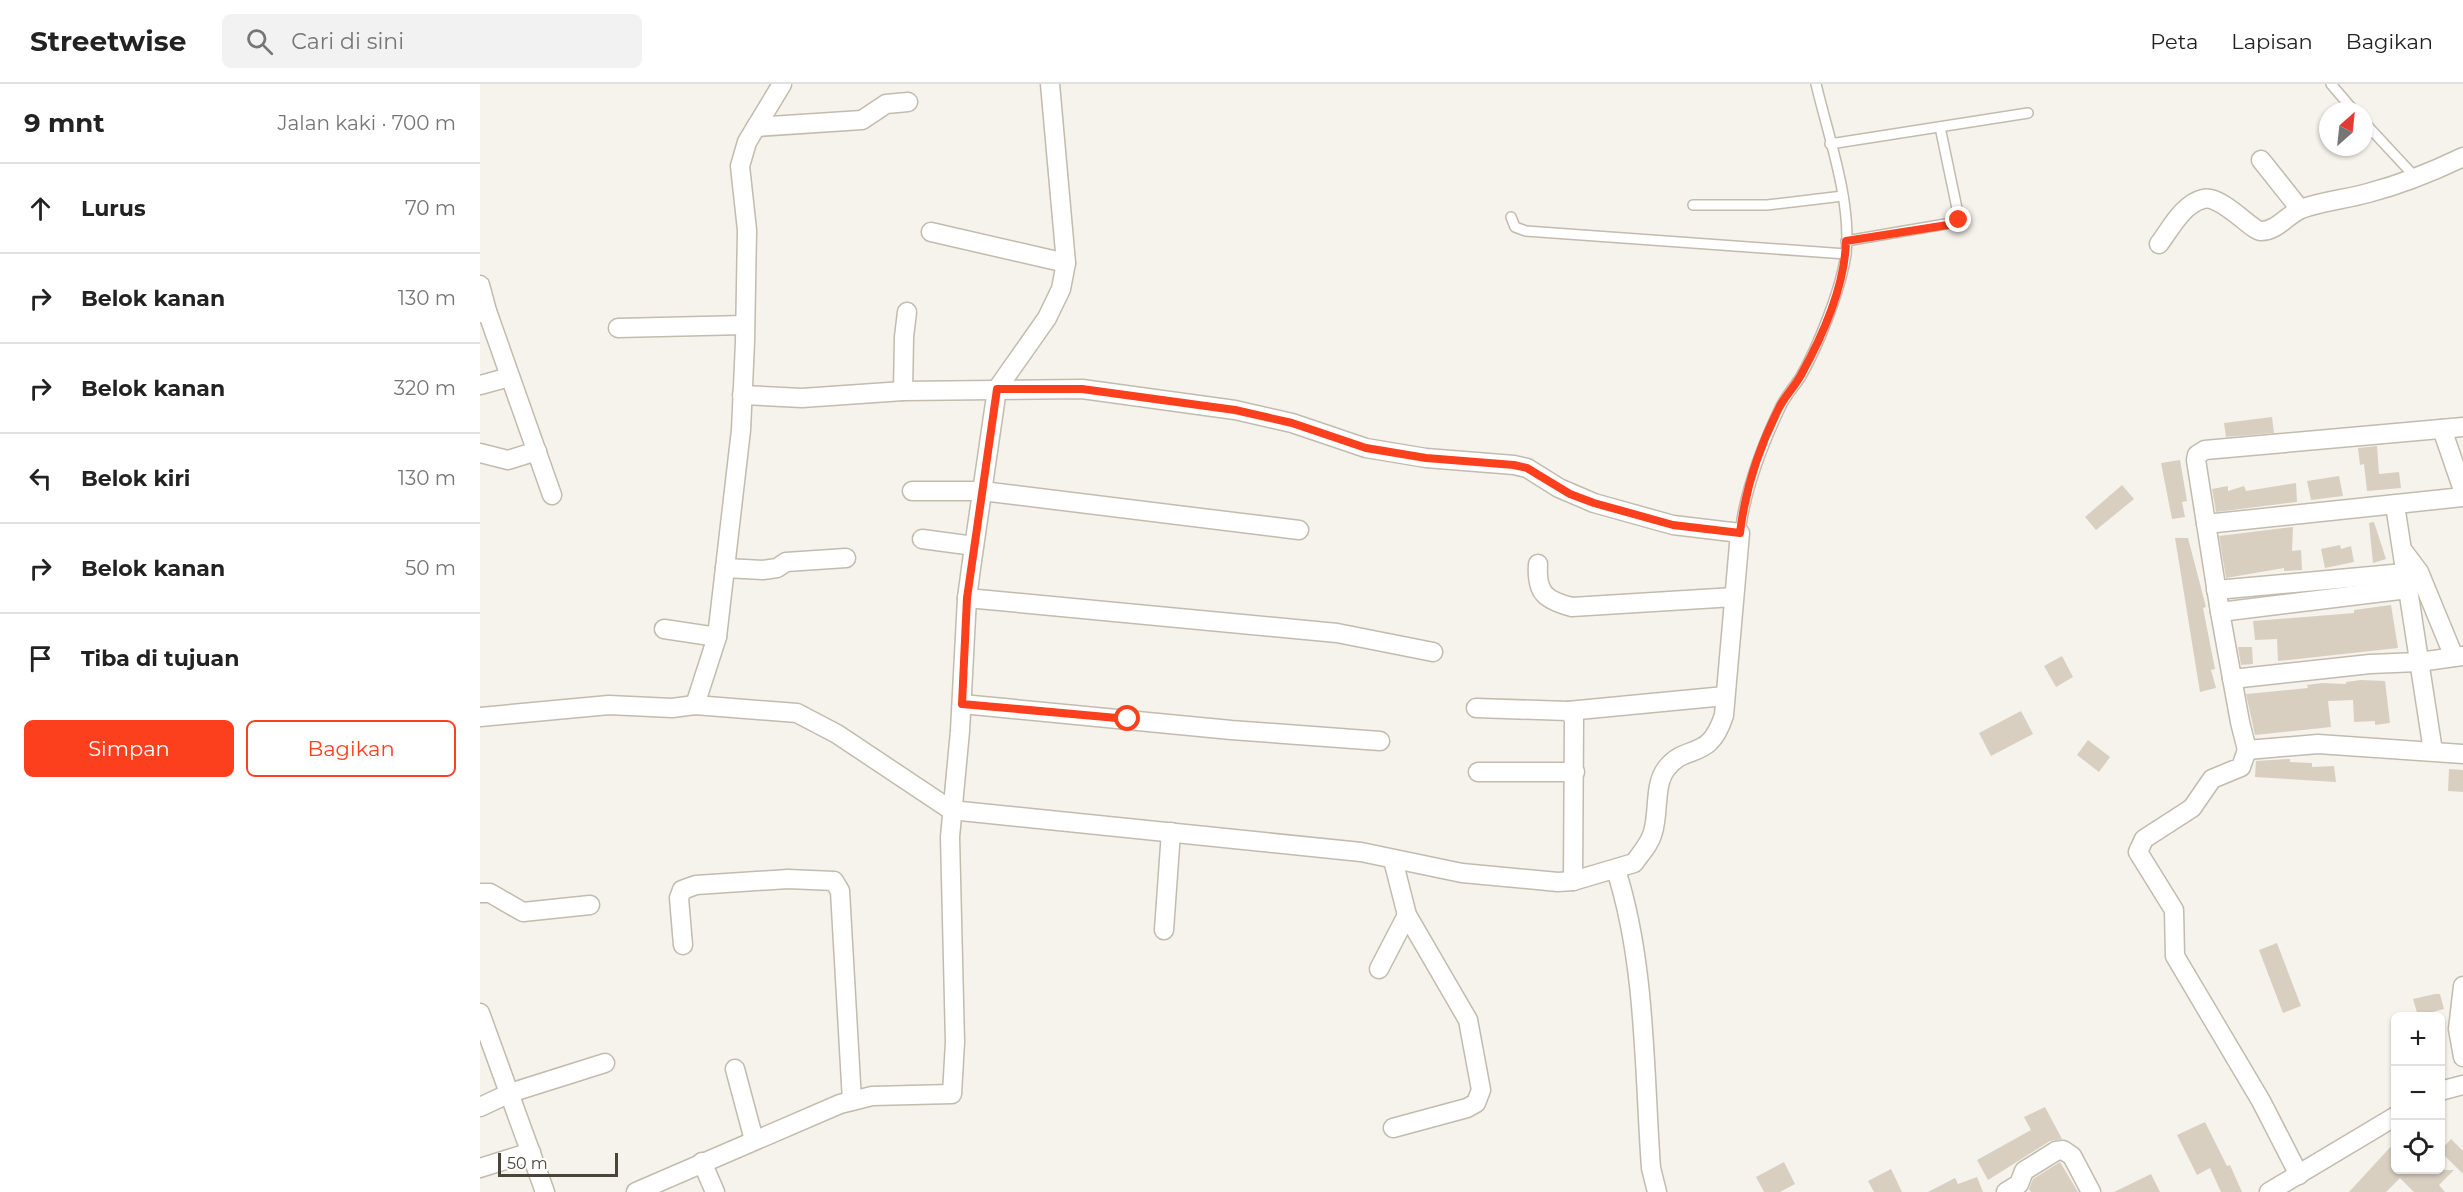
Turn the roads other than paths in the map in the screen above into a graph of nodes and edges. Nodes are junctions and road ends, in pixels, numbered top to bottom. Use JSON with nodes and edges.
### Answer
{"nodes":[{"id":1,"x":782,"y":84,"type":"edge"},
{"id":2,"x":1050,"y":84,"type":"edge"},
{"id":3,"x":1816,"y":84,"type":"edge"},
{"id":4,"x":2331,"y":84,"type":"edge"},
{"id":5,"x":908,"y":102,"type":"dead end"},
{"id":6,"x":2346,"y":102,"type":"edge"},
{"id":7,"x":2028,"y":113,"type":"dead end"},
{"id":8,"x":756,"y":127,"type":"junction"},
{"id":9,"x":1940,"y":127,"type":"junction"},
{"id":10,"x":2373,"y":132,"type":"edge"},
{"id":11,"x":1830,"y":144,"type":"junction"},
{"id":12,"x":2463,"y":157,"type":"edge"},
{"id":13,"x":2261,"y":160,"type":"dead end"},
{"id":14,"x":2417,"y":179,"type":"junction"},
{"id":15,"x":1843,"y":196,"type":"junction"},
{"id":16,"x":1693,"y":205,"type":"dead end"},
{"id":17,"x":2300,"y":209,"type":"junction"},
{"id":18,"x":1511,"y":217,"type":"dead end"},
{"id":19,"x":932,"y":232,"type":"dead end"},
{"id":20,"x":1846,"y":241,"type":"junction"},
{"id":21,"x":2159,"y":243,"type":"dead end"},
{"id":22,"x":1846,"y":254,"type":"junction"},
{"id":23,"x":1066,"y":262,"type":"junction"},
{"id":24,"x":480,"y":285,"type":"edge"},
{"id":25,"x":484,"y":312,"type":"edge"},
{"id":26,"x":907,"y":312,"type":"dead end"},
{"id":27,"x":745,"y":325,"type":"junction"},
{"id":28,"x":618,"y":328,"type":"dead end"},
{"id":29,"x":510,"y":377,"type":"junction"},
{"id":30,"x":480,"y":385,"type":"edge"},
{"id":31,"x":997,"y":389,"type":"junction"},
{"id":32,"x":903,"y":391,"type":"junction"},
{"id":33,"x":742,"y":395,"type":"junction"},
{"id":34,"x":2463,"y":427,"type":"edge"},
{"id":35,"x":2442,"y":429,"type":"junction"},
{"id":36,"x":537,"y":451,"type":"junction"},
{"id":37,"x":480,"y":453,"type":"edge"},
{"id":38,"x":2463,"y":490,"type":"edge"},
{"id":39,"x":912,"y":491,"type":"dead end"},
{"id":40,"x":982,"y":491,"type":"junction"},
{"id":41,"x":552,"y":495,"type":"dead end"},
{"id":42,"x":2463,"y":497,"type":"edge"},
{"id":43,"x":2395,"y":505,"type":"junction"},
{"id":44,"x":2206,"y":524,"type":"junction"},
{"id":45,"x":1299,"y":530,"type":"dead end"},
{"id":46,"x":1740,"y":533,"type":"junction"},
{"id":47,"x":922,"y":539,"type":"dead end"},
{"id":48,"x":974,"y":546,"type":"junction"},
{"id":49,"x":2404,"y":552,"type":"junction"},
{"id":50,"x":846,"y":558,"type":"dead end"},
{"id":51,"x":1538,"y":564,"type":"dead end"},
{"id":52,"x":725,"y":568,"type":"junction"},
{"id":53,"x":2406,"y":581,"type":"junction"},
{"id":54,"x":2216,"y":591,"type":"junction"},
{"id":55,"x":1734,"y":597,"type":"junction"},
{"id":56,"x":967,"y":598,"type":"junction"},
{"id":57,"x":2220,"y":612,"type":"junction"},
{"id":58,"x":664,"y":629,"type":"dead end"},
{"id":59,"x":717,"y":637,"type":"junction"},
{"id":60,"x":1433,"y":652,"type":"dead end"},
{"id":61,"x":2458,"y":656,"type":"edge"},
{"id":62,"x":2419,"y":662,"type":"junction"},
{"id":63,"x":2232,"y":679,"type":"junction"},
{"id":64,"x":1725,"y":696,"type":"junction"},
{"id":65,"x":962,"y":704,"type":"junction"},
{"id":66,"x":695,"y":705,"type":"junction"},
{"id":67,"x":1476,"y":708,"type":"dead end"},
{"id":68,"x":1568,"y":711,"type":"junction"},
{"id":69,"x":480,"y":717,"type":"edge"},
{"id":70,"x":1380,"y":741,"type":"dead end"},
{"id":71,"x":2247,"y":750,"type":"junction"},
{"id":72,"x":2433,"y":751,"type":"junction"},
{"id":73,"x":2463,"y":754,"type":"edge"},
{"id":74,"x":1478,"y":772,"type":"dead end"},
{"id":75,"x":1575,"y":772,"type":"junction"},
{"id":76,"x":951,"y":810,"type":"junction"},
{"id":77,"x":1171,"y":832,"type":"junction"},
{"id":78,"x":1393,"y":860,"type":"junction"},
{"id":79,"x":1616,"y":870,"type":"junction"},
{"id":80,"x":1574,"y":881,"type":"junction"},
{"id":81,"x":480,"y":893,"type":"edge"},
{"id":82,"x":590,"y":904,"type":"dead end"},
{"id":83,"x":1407,"y":915,"type":"junction"},
{"id":84,"x":1164,"y":930,"type":"dead end"},
{"id":85,"x":683,"y":945,"type":"dead end"},
{"id":86,"x":1379,"y":969,"type":"dead end"},
{"id":87,"x":2463,"y":986,"type":"edge"},
{"id":88,"x":480,"y":1013,"type":"edge"},
{"id":89,"x":2463,"y":1057,"type":"edge"},
{"id":90,"x":605,"y":1063,"type":"dead end"},
{"id":91,"x":735,"y":1069,"type":"dead end"},
{"id":92,"x":2463,"y":1085,"type":"edge"},
{"id":93,"x":2445,"y":1090,"type":"edge"},
{"id":94,"x":510,"y":1094,"type":"junction"},
{"id":95,"x":852,"y":1101,"type":"junction"},
{"id":96,"x":480,"y":1107,"type":"edge"},
{"id":97,"x":2391,"y":1119,"type":"edge"},
{"id":98,"x":1394,"y":1128,"type":"dead end"},
{"id":99,"x":754,"y":1140,"type":"junction"},
{"id":100,"x":531,"y":1152,"type":"junction"},
{"id":101,"x":702,"y":1162,"type":"junction"},
{"id":102,"x":480,"y":1168,"type":"edge"},
{"id":103,"x":2298,"y":1175,"type":"junction"},
{"id":104,"x":1654,"y":1182,"type":"edge"},
{"id":105,"x":2016,"y":1189,"type":"edge"},
{"id":106,"x":545,"y":1192,"type":"edge"},
{"id":107,"x":636,"y":1192,"type":"edge"},
{"id":108,"x":715,"y":1192,"type":"edge"},
{"id":109,"x":2091,"y":1192,"type":"edge"},
{"id":110,"x":2270,"y":1192,"type":"edge"}],
"edges":[{"from":1,"to":8,"type":"street"},
{"from":2,"to":23,"type":"street"},
{"from":3,"to":11,"type":"lane"},
{"from":4,"to":6,"type":"lane"},
{"from":5,"to":8,"type":"street"},
{"from":7,"to":9,"type":"lane"},
{"from":8,"to":27,"type":"street"},
{"from":9,"to":11,"type":"lane"},
{"from":9,"to":20,"type":"lane"},
{"from":10,"to":14,"type":"lane"},
{"from":11,"to":15,"type":"lane"},
{"from":12,"to":14,"type":"street"},
{"from":13,"to":17,"type":"street"},
{"from":14,"to":17,"type":"street"},
{"from":15,"to":16,"type":"lane"},
{"from":15,"to":20,"type":"lane"},
{"from":17,"to":21,"type":"street"},
{"from":18,"to":22,"type":"lane"},
{"from":19,"to":23,"type":"street"},
{"from":20,"to":22,"type":"lane"},
{"from":22,"to":46,"type":"lane"},
{"from":23,"to":31,"type":"street"},
{"from":24,"to":25,"type":"street"},
{"from":25,"to":29,"type":"street"},
{"from":26,"to":32,"type":"street"},
{"from":27,"to":28,"type":"street"},
{"from":27,"to":33,"type":"street"},
{"from":29,"to":30,"type":"street"},
{"from":29,"to":36,"type":"street"},
{"from":31,"to":32,"type":"street"},
{"from":31,"to":40,"type":"street"},
{"from":31,"to":46,"type":"street"},
{"from":32,"to":33,"type":"street"},
{"from":33,"to":52,"type":"street"},
{"from":34,"to":35,"type":"street"},
{"from":35,"to":38,"type":"street"},
{"from":35,"to":44,"type":"street"},
{"from":36,"to":37,"type":"street"},
{"from":36,"to":41,"type":"street"},
{"from":39,"to":40,"type":"street"},
{"from":40,"to":45,"type":"street"},
{"from":40,"to":48,"type":"street"},
{"from":42,"to":43,"type":"street"},
{"from":43,"to":44,"type":"street"},
{"from":43,"to":49,"type":"street"},
{"from":44,"to":54,"type":"street"},
{"from":46,"to":55,"type":"street"},
{"from":47,"to":48,"type":"street"},
{"from":48,"to":56,"type":"street"},
{"from":49,"to":53,"type":"street"},
{"from":49,"to":61,"type":"street"},
{"from":50,"to":52,"type":"street"},
{"from":51,"to":55,"type":"street"},
{"from":52,"to":59,"type":"street"},
{"from":53,"to":54,"type":"street"},
{"from":53,"to":57,"type":"street"},
{"from":53,"to":62,"type":"street"},
{"from":54,"to":57,"type":"street"},
{"from":55,"to":64,"type":"street"},
{"from":56,"to":60,"type":"street"},
{"from":56,"to":65,"type":"street"},
{"from":57,"to":63,"type":"street"},
{"from":58,"to":59,"type":"street"},
{"from":59,"to":66,"type":"street"},
{"from":61,"to":62,"type":"street"},
{"from":62,"to":63,"type":"street"},
{"from":62,"to":72,"type":"street"},
{"from":63,"to":71,"type":"street"},
{"from":64,"to":68,"type":"street"},
{"from":64,"to":79,"type":"street"},
{"from":65,"to":70,"type":"street"},
{"from":65,"to":76,"type":"street"},
{"from":66,"to":69,"type":"street"},
{"from":66,"to":76,"type":"street"},
{"from":67,"to":68,"type":"street"},
{"from":68,"to":75,"type":"street"},
{"from":71,"to":72,"type":"street"},
{"from":71,"to":103,"type":"street"},
{"from":72,"to":73,"type":"street"},
{"from":74,"to":75,"type":"street"},
{"from":75,"to":80,"type":"street"},
{"from":76,"to":77,"type":"street"},
{"from":76,"to":95,"type":"street"},
{"from":77,"to":78,"type":"street"},
{"from":77,"to":84,"type":"street"},
{"from":78,"to":80,"type":"street"},
{"from":78,"to":83,"type":"street"},
{"from":79,"to":80,"type":"street"},
{"from":79,"to":104,"type":"street"},
{"from":81,"to":82,"type":"street"},
{"from":83,"to":86,"type":"street"},
{"from":83,"to":98,"type":"street"},
{"from":85,"to":95,"type":"street"},
{"from":87,"to":89,"type":"street"},
{"from":88,"to":94,"type":"street"},
{"from":90,"to":94,"type":"street"},
{"from":91,"to":99,"type":"street"},
{"from":92,"to":93,"type":"street"},
{"from":94,"to":96,"type":"street"},
{"from":94,"to":100,"type":"street"},
{"from":95,"to":99,"type":"street"},
{"from":97,"to":103,"type":"street"},
{"from":99,"to":101,"type":"street"},
{"from":100,"to":102,"type":"street"},
{"from":100,"to":106,"type":"street"},
{"from":101,"to":107,"type":"street"},
{"from":101,"to":108,"type":"street"},
{"from":103,"to":110,"type":"street"},
{"from":105,"to":109,"type":"street"}]}
